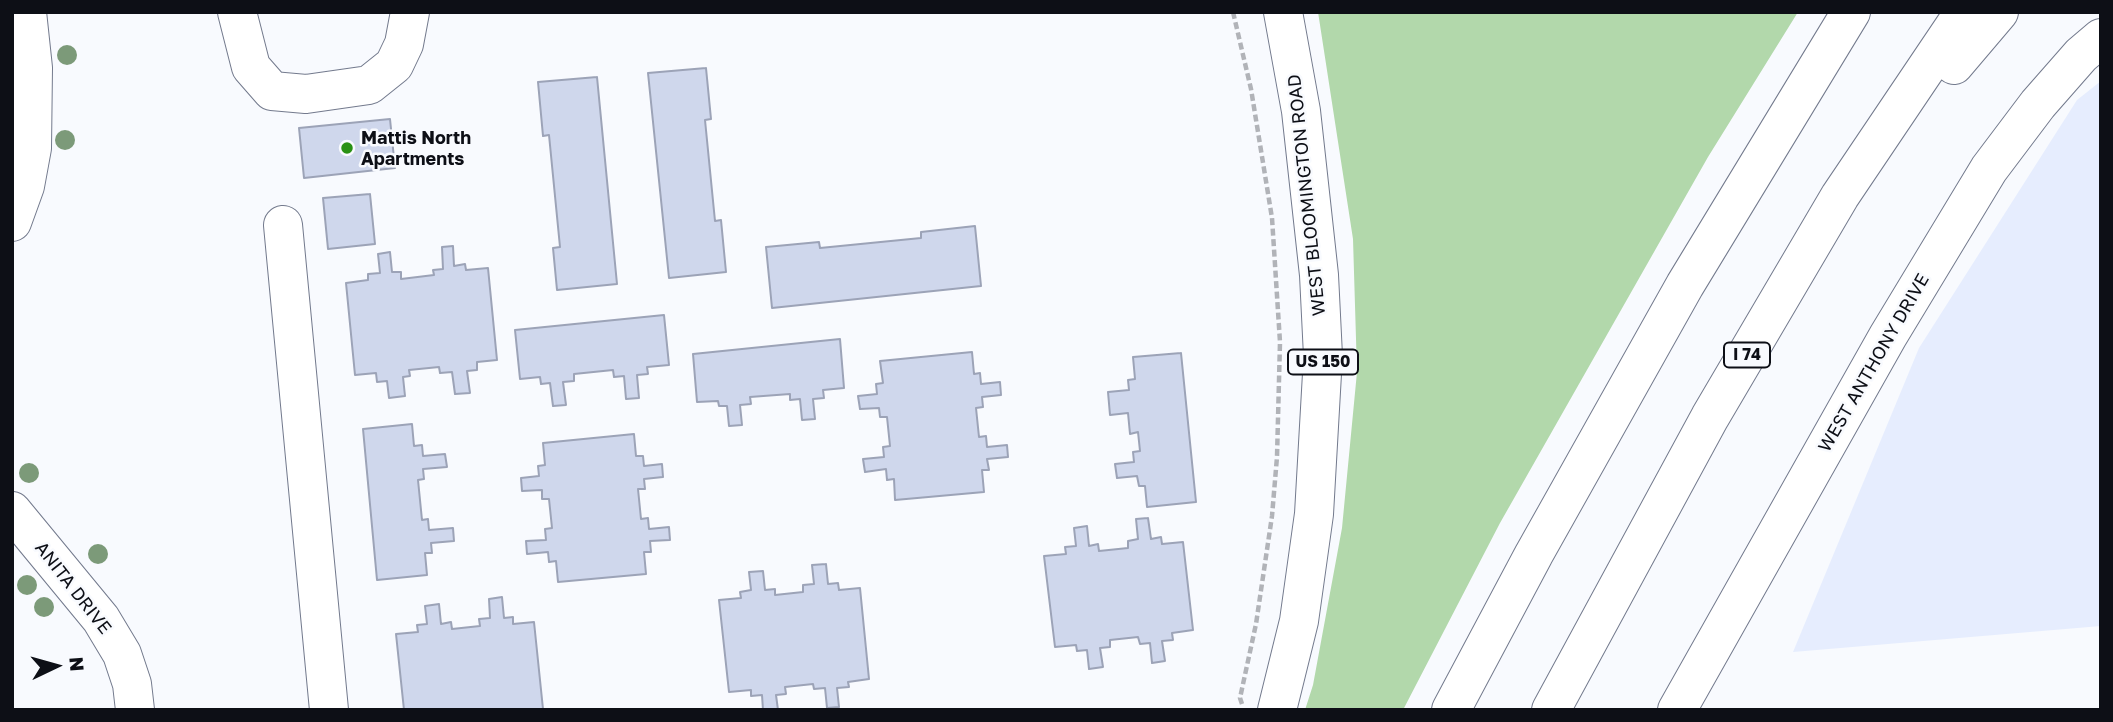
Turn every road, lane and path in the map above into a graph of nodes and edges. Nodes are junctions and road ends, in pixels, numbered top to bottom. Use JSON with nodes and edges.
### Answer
{"nodes":[{"id":1,"x":27,"y":12,"type":"edge"},
{"id":2,"x":237,"y":12,"type":"edge"},
{"id":3,"x":410,"y":12,"type":"edge"},
{"id":4,"x":1233,"y":12,"type":"edge"},
{"id":5,"x":1283,"y":12,"type":"edge"},
{"id":6,"x":1850,"y":12,"type":"edge"},
{"id":7,"x":1964,"y":12,"type":"edge"},
{"id":8,"x":1999,"y":12,"type":"edge"},
{"id":9,"x":2101,"y":38,"type":"edge"},
{"id":10,"x":1840,"y":196,"type":"junction"},
{"id":11,"x":12,"y":222,"type":"edge"},
{"id":12,"x":283,"y":225,"type":"dead end"},
{"id":13,"x":12,"y":511,"type":"edge"},
{"id":14,"x":1240,"y":698,"type":"dead end"},
{"id":15,"x":135,"y":710,"type":"edge"},
{"id":16,"x":329,"y":710,"type":"edge"},
{"id":17,"x":1277,"y":710,"type":"edge"},
{"id":18,"x":1451,"y":710,"type":"edge"},
{"id":19,"x":1551,"y":710,"type":"edge"},
{"id":20,"x":1677,"y":710,"type":"edge"}],
"edges":[{"from":1,"to":11,"type":"main road"},
{"from":2,"to":3,"type":"main road"},
{"from":4,"to":14,"type":"path"},
{"from":5,"to":17,"type":"main road","name":"WEST BLOOMINGTON ROAD","number":"US 150"},
{"from":6,"to":18,"type":"main road"},
{"from":7,"to":10,"type":"main road","number":"I 74"},
{"from":8,"to":10,"type":"main road"},
{"from":9,"to":20,"type":"main road","name":"WEST ANTHONY DRIVE"},
{"from":10,"to":19,"type":"main road","number":"I 74"},
{"from":12,"to":16,"type":"main road"},
{"from":13,"to":15,"type":"main road","name":"ANITA DRIVE"}]}
